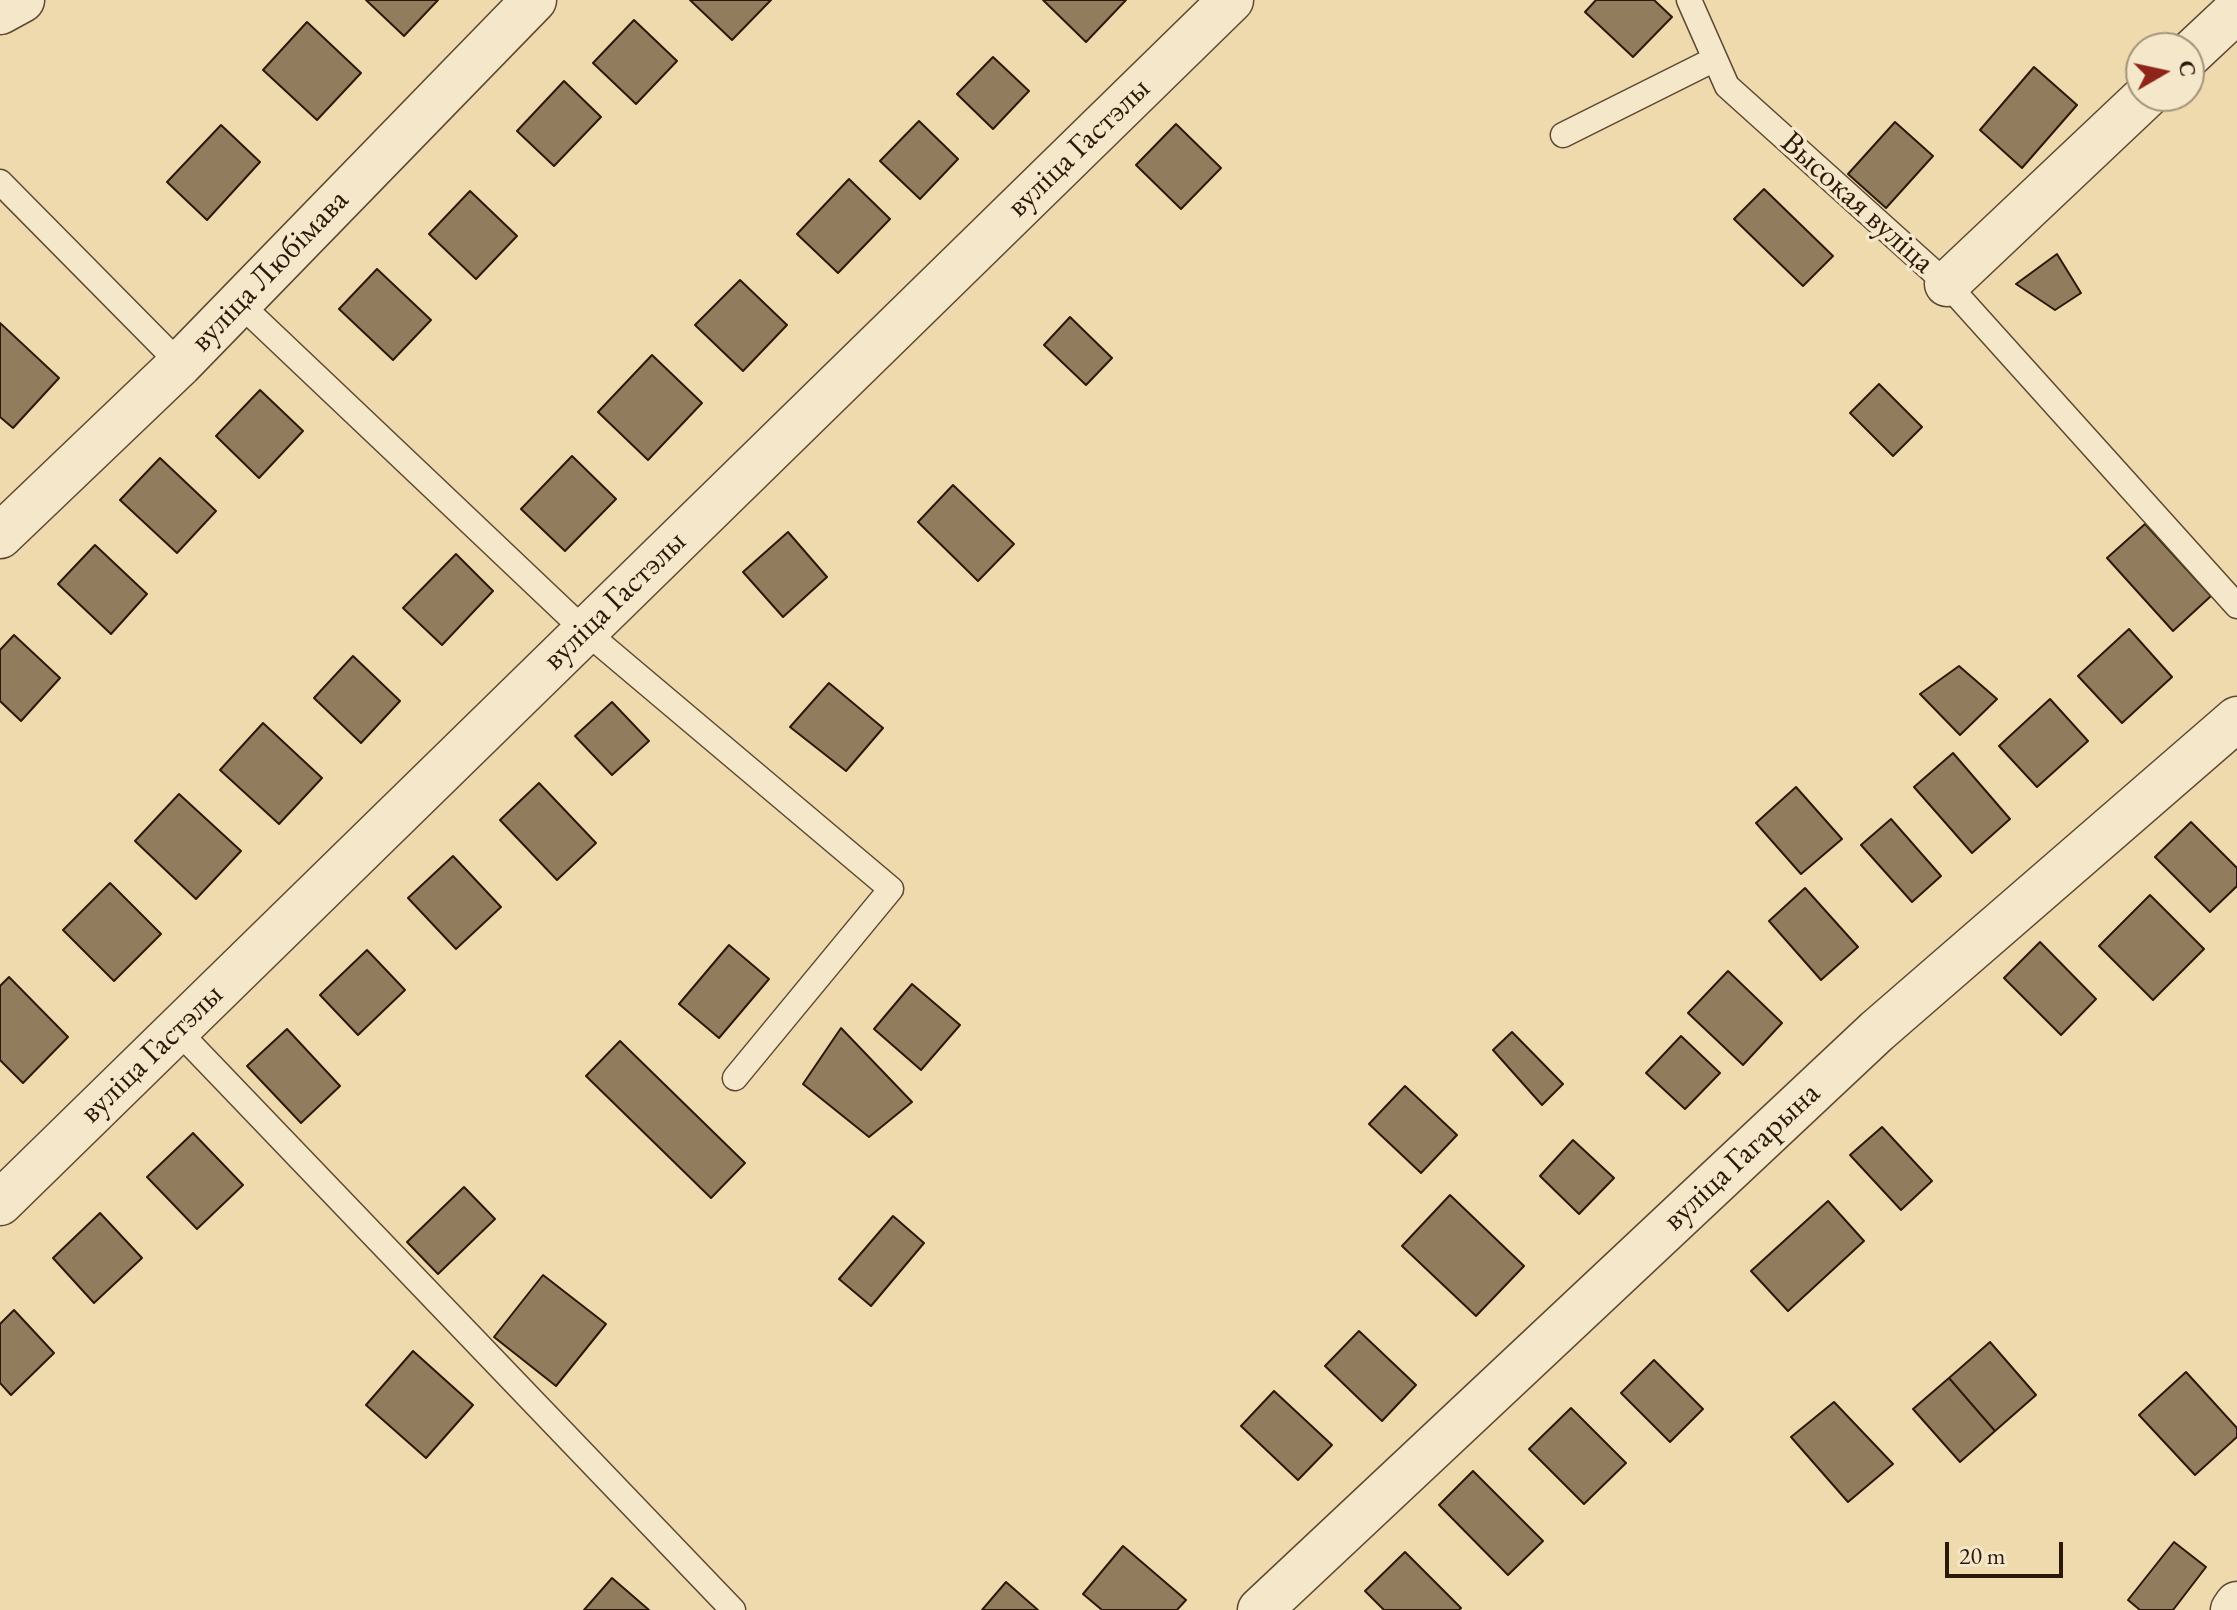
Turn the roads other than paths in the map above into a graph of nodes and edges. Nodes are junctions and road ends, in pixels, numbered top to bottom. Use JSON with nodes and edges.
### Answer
{"nodes":[{"id":1,"x":22,"y":0,"type":"edge"},
{"id":2,"x":534,"y":0,"type":"edge"},
{"id":3,"x":1231,"y":0,"type":"edge"},
{"id":4,"x":1689,"y":0,"type":"edge"},
{"id":5,"x":2228,"y":8,"type":"edge"},
{"id":6,"x":0,"y":12,"type":"edge"},
{"id":7,"x":2205,"y":36,"type":"edge"},
{"id":8,"x":1715,"y":59,"type":"junction"},
{"id":9,"x":2129,"y":112,"type":"edge"},
{"id":10,"x":1563,"y":135,"type":"dead end"},
{"id":11,"x":0,"y":182,"type":"edge"},
{"id":12,"x":1947,"y":284,"type":"junction"},
{"id":13,"x":239,"y":303,"type":"junction"},
{"id":14,"x":180,"y":364,"type":"junction"},
{"id":15,"x":0,"y":536,"type":"edge"},
{"id":16,"x":2237,"y":606,"type":"edge"},
{"id":17,"x":585,"y":631,"type":"junction"},
{"id":18,"x":2237,"y":719,"type":"edge"},
{"id":19,"x":177,"y":1030,"type":"junction"},
{"id":20,"x":735,"y":1078,"type":"dead end"},
{"id":21,"x":0,"y":1203,"type":"edge"},
{"id":22,"x":2237,"y":1604,"type":"edge"},
{"id":23,"x":733,"y":1610,"type":"edge"},
{"id":24,"x":1260,"y":1610,"type":"edge"},
{"id":25,"x":2233,"y":1610,"type":"edge"}],
"edges":[{"from":1,"to":6,"type":"street"},
{"from":2,"to":13,"type":"street","name":"вуліца Любімава"},
{"from":3,"to":17,"type":"street","name":"вуліца Гастэлы"},
{"from":4,"to":8,"type":"lane","name":"Высокая вуліца"},
{"from":5,"to":7,"type":"street"},
{"from":8,"to":10,"type":"lane"},
{"from":8,"to":12,"type":"lane","name":"Высокая вуліца"},
{"from":9,"to":12,"type":"street","name":"Высокая вуліца"},
{"from":11,"to":14,"type":"lane"},
{"from":12,"to":16,"type":"lane"},
{"from":13,"to":14,"type":"street","name":"вуліца Любімава"},
{"from":13,"to":17,"type":"lane"},
{"from":14,"to":15,"type":"street","name":"вуліца Любімава"},
{"from":17,"to":19,"type":"street","name":"вуліца Гастэлы"},
{"from":17,"to":20,"type":"lane"},
{"from":18,"to":24,"type":"street","name":"вуліца Гагарына"},
{"from":19,"to":21,"type":"street","name":"вуліца Гастэлы"},
{"from":19,"to":23,"type":"lane"},
{"from":22,"to":25,"type":"street"}]}
